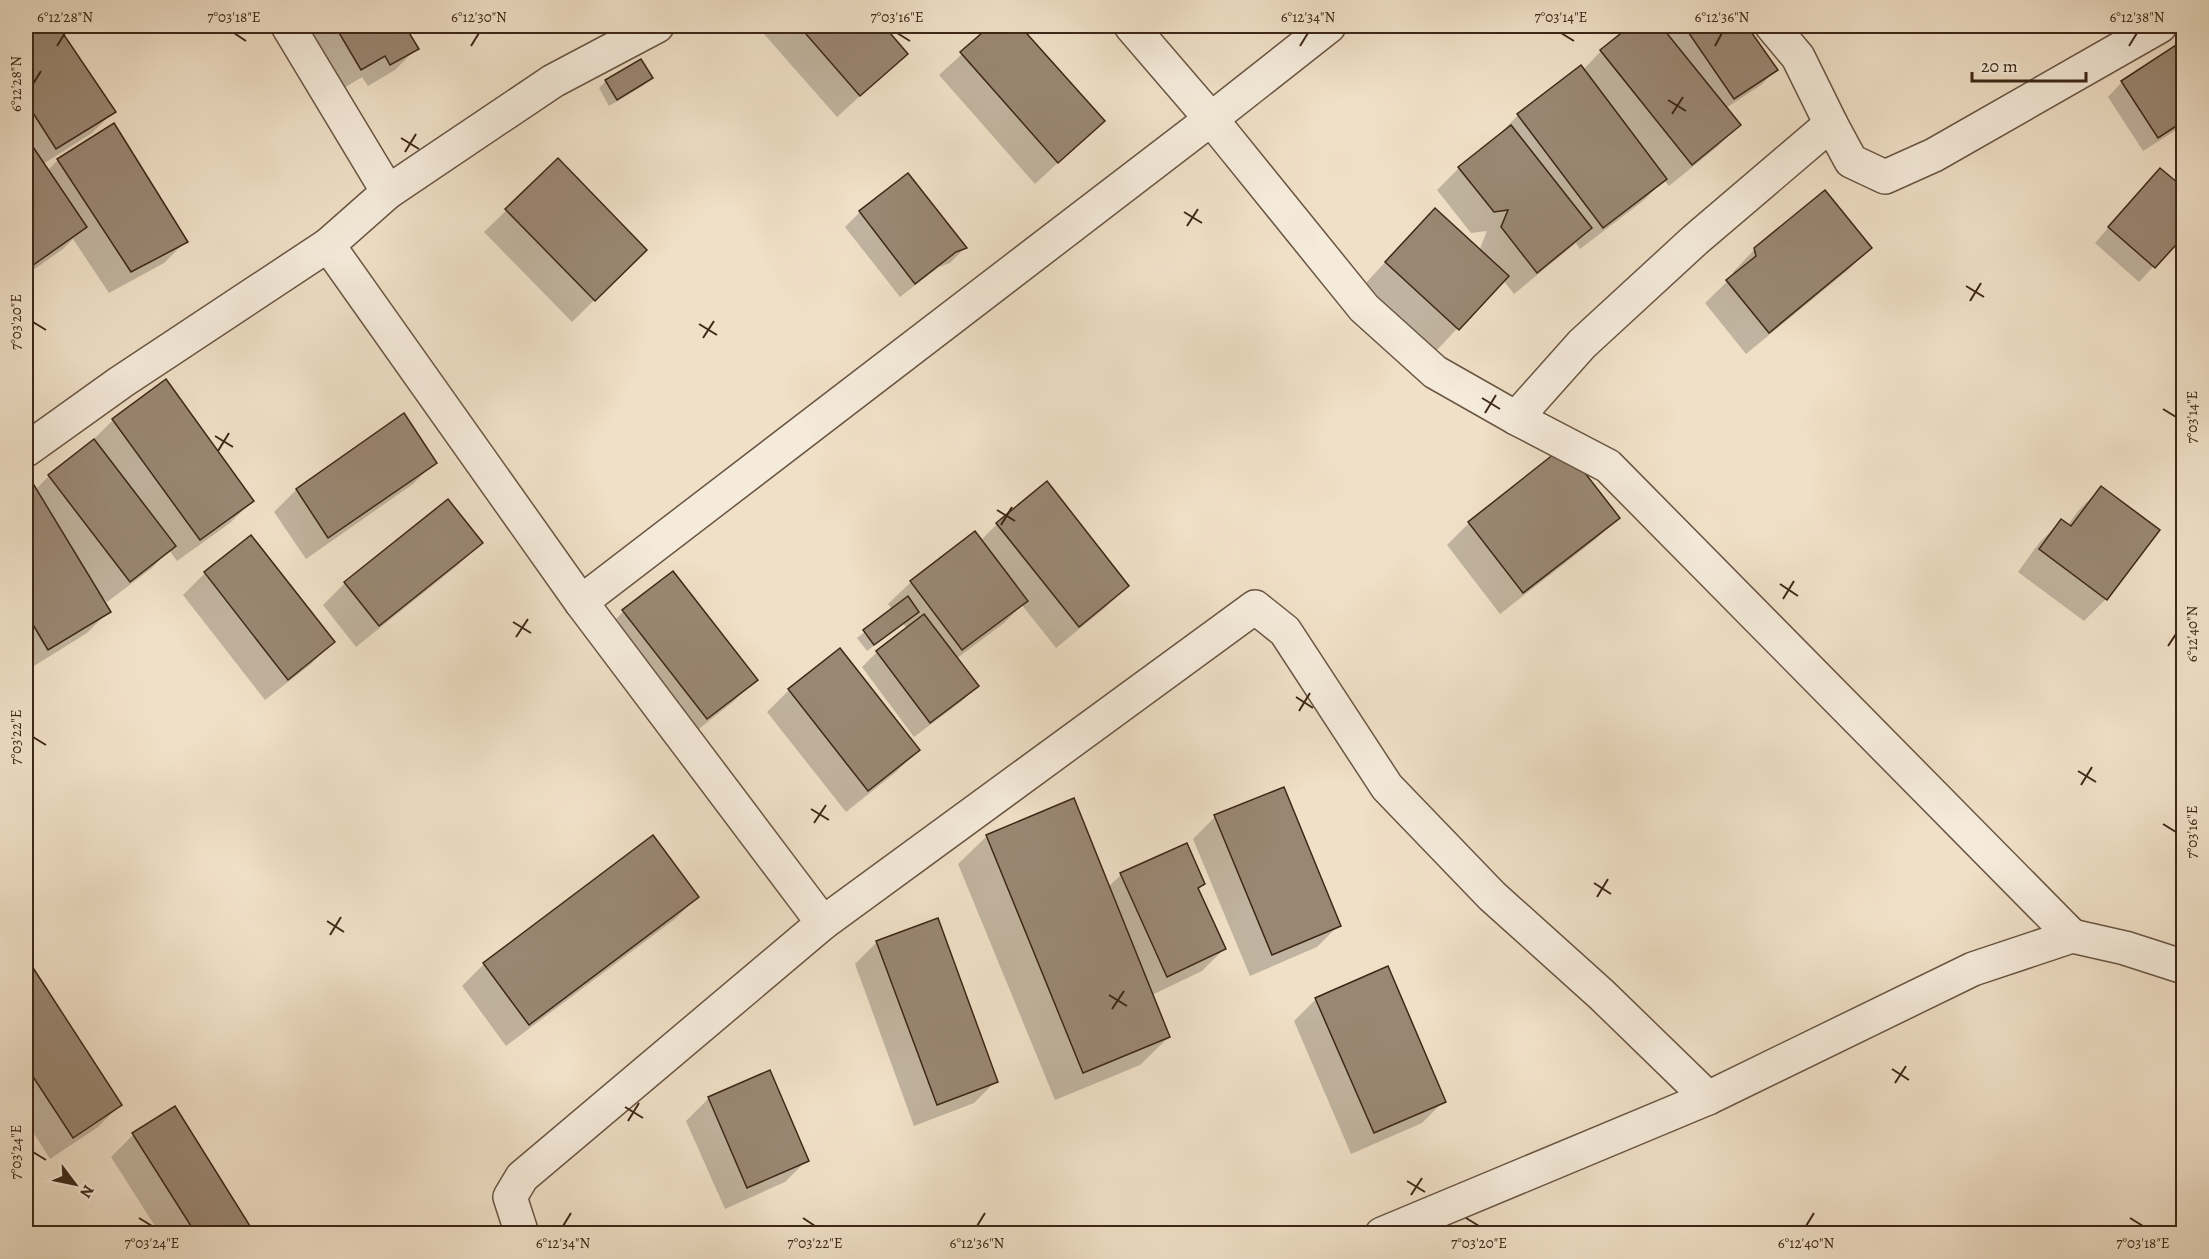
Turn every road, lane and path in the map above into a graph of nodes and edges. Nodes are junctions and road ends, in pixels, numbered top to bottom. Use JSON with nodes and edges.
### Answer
{"nodes":[{"id":1,"x":288,"y":26,"type":"edge"},
{"id":2,"x":657,"y":26,"type":"edge"},
{"id":3,"x":1131,"y":26,"type":"edge"},
{"id":4,"x":1329,"y":26,"type":"edge"},
{"id":5,"x":1773,"y":26,"type":"edge"},
{"id":6,"x":2160,"y":26,"type":"edge"},
{"id":7,"x":1210,"y":119,"type":"junction"},
{"id":8,"x":1832,"y":124,"type":"junction"},
{"id":9,"x":388,"y":192,"type":"junction"},
{"id":10,"x":328,"y":245,"type":"junction"},
{"id":11,"x":1516,"y":418,"type":"junction"},
{"id":12,"x":26,"y":450,"type":"edge"},
{"id":13,"x":581,"y":603,"type":"junction"},
{"id":14,"x":823,"y":923,"type":"junction"},
{"id":15,"x":2073,"y":936,"type":"junction"},
{"id":16,"x":2184,"y":967,"type":"edge"},
{"id":17,"x":1708,"y":1098,"type":"junction"},
{"id":18,"x":522,"y":1233,"type":"edge"},
{"id":19,"x":1382,"y":1233,"type":"edge"}],
"edges":[{"from":1,"to":9,"type":"street"},
{"from":2,"to":9,"type":"street"},
{"from":3,"to":7,"type":"street"},
{"from":4,"to":7,"type":"street"},
{"from":5,"to":8,"type":"street"},
{"from":6,"to":8,"type":"street"},
{"from":7,"to":11,"type":"street"},
{"from":7,"to":13,"type":"street"},
{"from":8,"to":11,"type":"street"},
{"from":9,"to":10,"type":"street"},
{"from":10,"to":12,"type":"street"},
{"from":10,"to":13,"type":"street"},
{"from":11,"to":15,"type":"street"},
{"from":13,"to":14,"type":"street"},
{"from":14,"to":17,"type":"street"},
{"from":14,"to":18,"type":"street"},
{"from":15,"to":16,"type":"street"},
{"from":15,"to":17,"type":"street"},
{"from":17,"to":19,"type":"street"}]}
